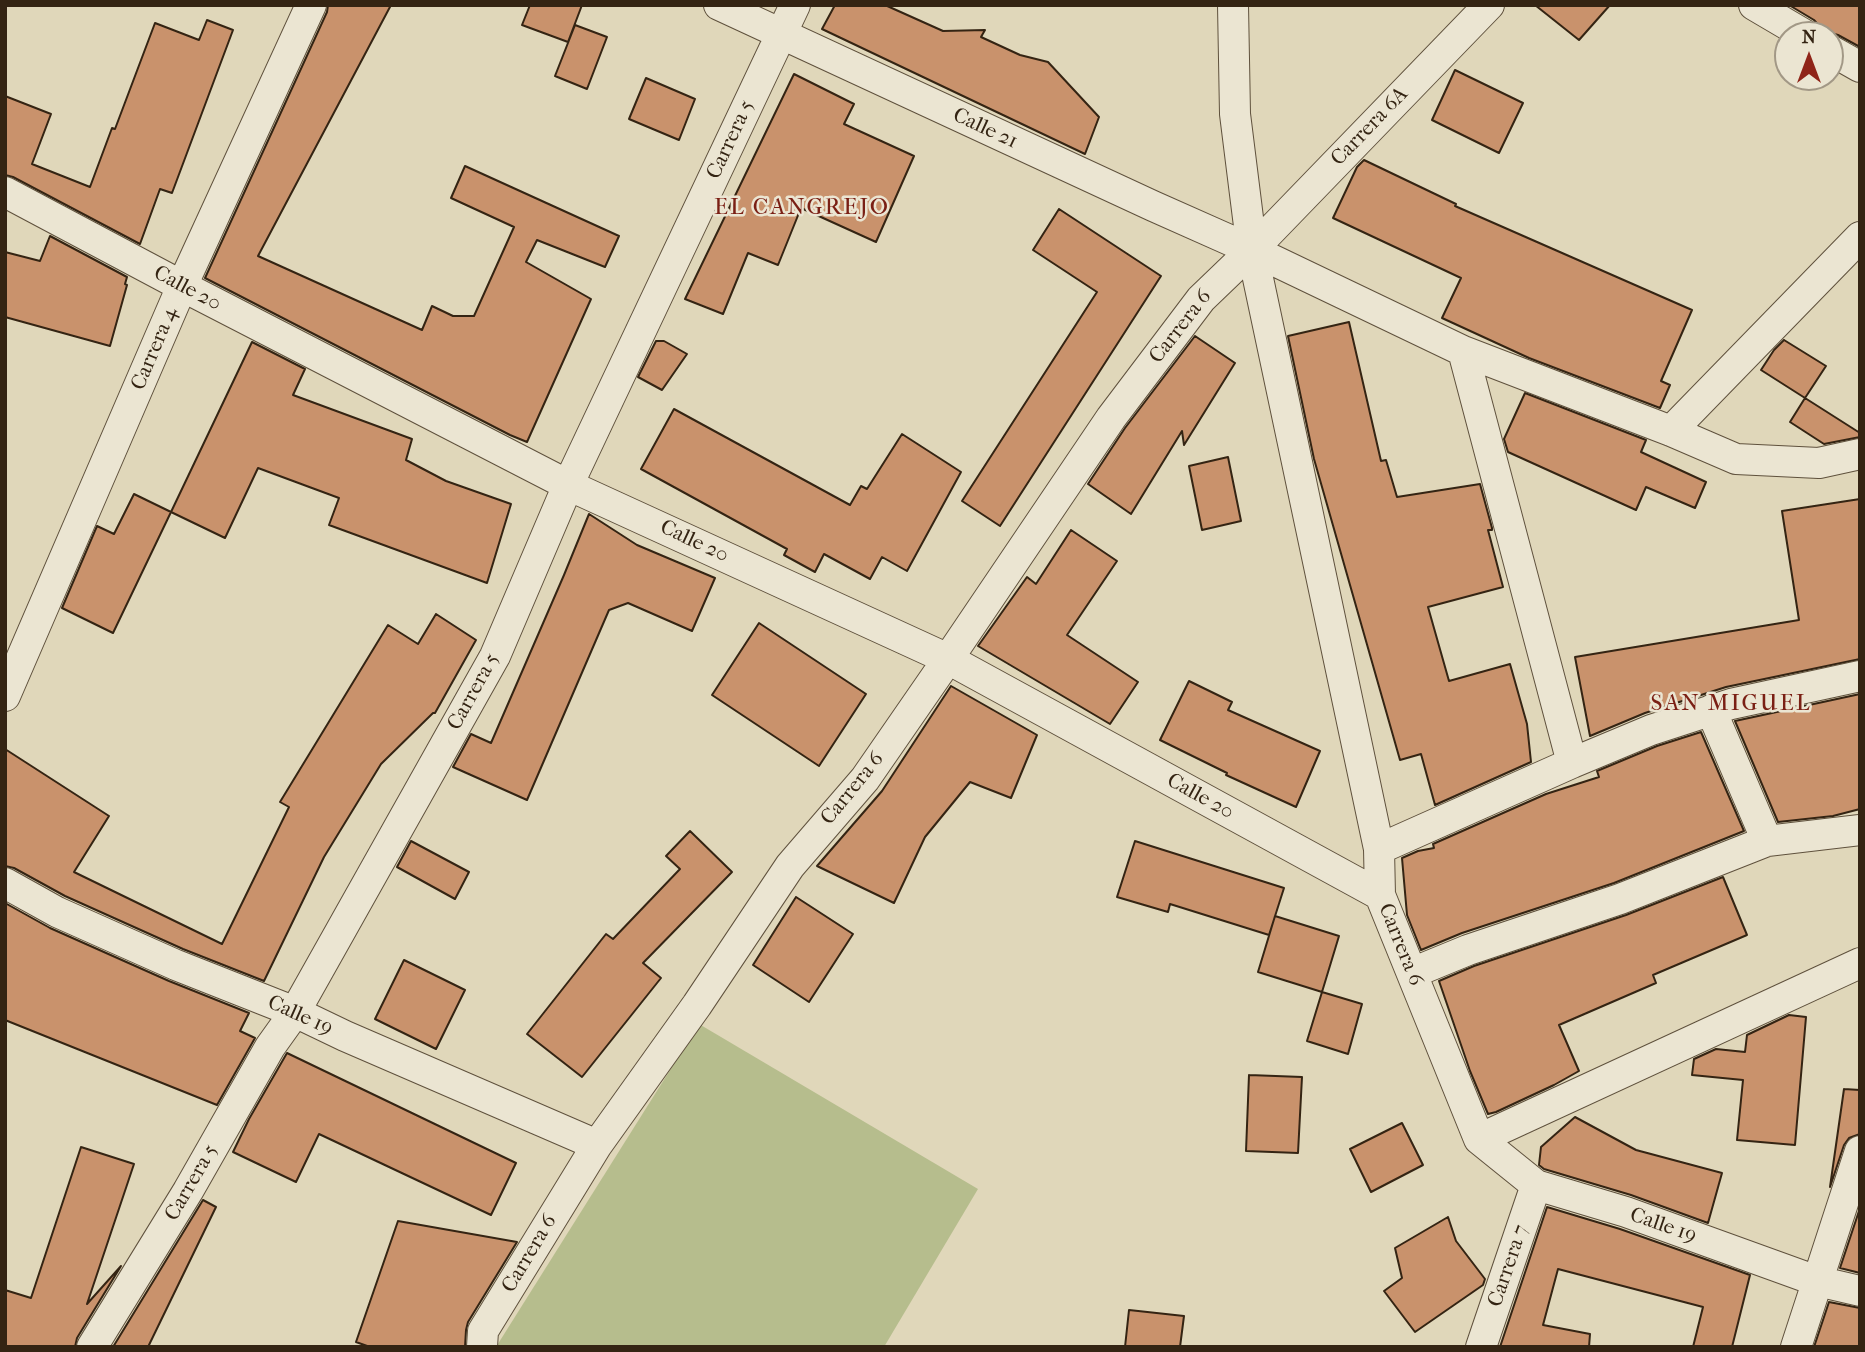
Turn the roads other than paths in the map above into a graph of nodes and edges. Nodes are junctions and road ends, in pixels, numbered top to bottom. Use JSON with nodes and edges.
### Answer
{"nodes":[{"id":1,"x":311,"y":5,"type":"edge"},
{"id":2,"x":719,"y":5,"type":"edge"},
{"id":3,"x":795,"y":5,"type":"edge"},
{"id":4,"x":1233,"y":5,"type":"edge"},
{"id":5,"x":1489,"y":5,"type":"edge"},
{"id":6,"x":1767,"y":9,"type":"edge"},
{"id":7,"x":1785,"y":21,"type":"edge"},
{"id":8,"x":780,"y":35,"type":"junction"},
{"id":9,"x":1844,"y":58,"type":"edge"},
{"id":10,"x":1860,"y":67,"type":"edge"},
{"id":11,"x":5,"y":192,"type":"edge"},
{"id":12,"x":1860,"y":237,"type":"edge"},
{"id":13,"x":1252,"y":250,"type":"junction"},
{"id":14,"x":182,"y":286,"type":"junction"},
{"id":15,"x":1463,"y":351,"type":"junction"},
{"id":16,"x":1671,"y":431,"type":"junction"},
{"id":17,"x":1860,"y":454,"type":"edge"},
{"id":18,"x":568,"y":485,"type":"junction"},
{"id":19,"x":948,"y":659,"type":"junction"},
{"id":20,"x":1860,"y":676,"type":"edge"},
{"id":21,"x":5,"y":696,"type":"edge"},
{"id":22,"x":1711,"y":710,"type":"junction"},
{"id":23,"x":1572,"y":763,"type":"junction"},
{"id":24,"x":1860,"y":830,"type":"edge"},
{"id":25,"x":1767,"y":841,"type":"junction"},
{"id":26,"x":1379,"y":849,"type":"junction"},
{"id":27,"x":5,"y":883,"type":"edge"},
{"id":28,"x":1380,"y":895,"type":"junction"},
{"id":29,"x":1860,"y":963,"type":"edge"},
{"id":30,"x":1412,"y":973,"type":"junction"},
{"id":31,"x":295,"y":1012,"type":"junction"},
{"id":32,"x":1479,"y":1139,"type":"junction"},
{"id":33,"x":597,"y":1145,"type":"junction"},
{"id":34,"x":1860,"y":1151,"type":"edge"},
{"id":35,"x":1536,"y":1185,"type":"junction"},
{"id":36,"x":1817,"y":1281,"type":"junction"},
{"id":37,"x":1860,"y":1291,"type":"edge"},
{"id":38,"x":92,"y":1347,"type":"edge"},
{"id":39,"x":482,"y":1347,"type":"edge"},
{"id":40,"x":1481,"y":1347,"type":"edge"},
{"id":41,"x":1796,"y":1347,"type":"edge"}],
"edges":[{"from":1,"to":14,"type":"street","name":"Carrera 4"},
{"from":2,"to":8,"type":"street","name":"Calle 21"},
{"from":3,"to":8,"type":"street","name":"Carrera 5"},
{"from":4,"to":13,"type":"street","name":"Carrera 6"},
{"from":5,"to":13,"type":"street","name":"Carrera 6A"},
{"from":6,"to":7,"type":"street"},
{"from":8,"to":13,"type":"street","name":"Calle 21"},
{"from":8,"to":18,"type":"street","name":"Carrera 5"},
{"from":9,"to":10,"type":"street"},
{"from":11,"to":14,"type":"street","name":"Calle 20"},
{"from":12,"to":16,"type":"street"},
{"from":13,"to":15,"type":"street","name":"Calle 21"},
{"from":13,"to":19,"type":"street","name":"Carrera 6"},
{"from":13,"to":26,"type":"street","name":"Carrera 6"},
{"from":14,"to":18,"type":"street","name":"Calle 20"},
{"from":14,"to":21,"type":"street","name":"Carrera 4"},
{"from":15,"to":16,"type":"street","name":"Calle 21"},
{"from":15,"to":23,"type":"street"},
{"from":16,"to":17,"type":"street","name":"Calle 21"},
{"from":18,"to":19,"type":"street","name":"Calle 20"},
{"from":18,"to":31,"type":"street","name":"Carrera 5"},
{"from":19,"to":28,"type":"street","name":"Calle 20"},
{"from":19,"to":33,"type":"street","name":"Carrera 6"},
{"from":20,"to":22,"type":"street"},
{"from":22,"to":23,"type":"street"},
{"from":22,"to":25,"type":"street"},
{"from":23,"to":26,"type":"street"},
{"from":24,"to":25,"type":"street"},
{"from":25,"to":30,"type":"street"},
{"from":26,"to":28,"type":"street","name":"Carrera 6"},
{"from":27,"to":31,"type":"street","name":"Calle 19"},
{"from":28,"to":30,"type":"street","name":"Carrera 6"},
{"from":29,"to":32,"type":"street"},
{"from":30,"to":32,"type":"street","name":"Carrera 6"},
{"from":31,"to":33,"type":"street","name":"Calle 19"},
{"from":31,"to":38,"type":"street","name":"Carrera 5"},
{"from":32,"to":35,"type":"street","name":"Calle 19"},
{"from":33,"to":39,"type":"street","name":"Carrera 6"},
{"from":34,"to":36,"type":"street"},
{"from":35,"to":36,"type":"street","name":"Calle 19"},
{"from":35,"to":40,"type":"street","name":"Carrera 7"},
{"from":36,"to":37,"type":"street","name":"Calle 19"},
{"from":36,"to":41,"type":"street"}]}
